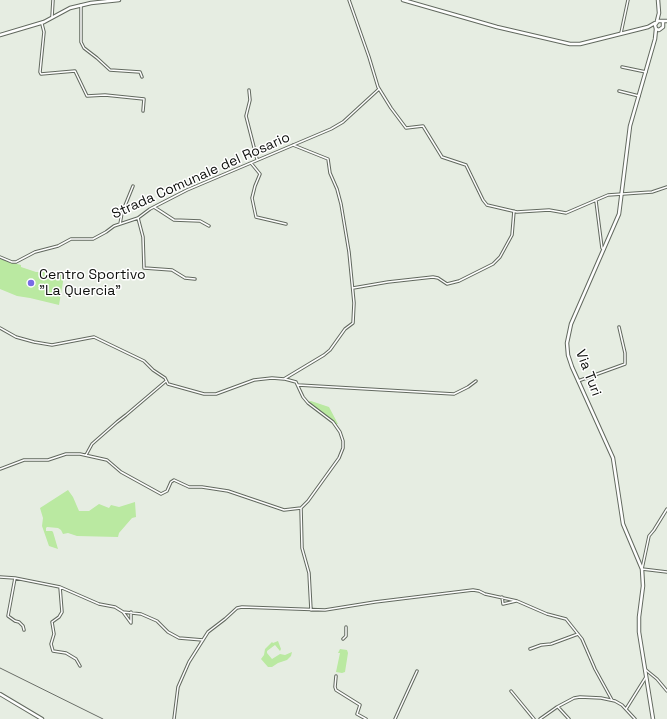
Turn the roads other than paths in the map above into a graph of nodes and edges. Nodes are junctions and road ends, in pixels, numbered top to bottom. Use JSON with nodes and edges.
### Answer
{"nodes":[{"id":1,"x":53,"y":0,"type":"edge"},
{"id":2,"x":119,"y":0,"type":"edge"},
{"id":3,"x":349,"y":0,"type":"edge"},
{"id":4,"x":403,"y":0,"type":"edge"},
{"id":5,"x":628,"y":0,"type":"edge"},
{"id":6,"x":658,"y":0,"type":"edge"},
{"id":7,"x":81,"y":5,"type":"junction"},
{"id":8,"x":659,"y":10,"type":"junction"},
{"id":9,"x":52,"y":17,"type":"junction"},
{"id":10,"x":662,"y":21,"type":"junction"},
{"id":11,"x":42,"y":22,"type":"junction"},
{"id":12,"x":667,"y":22,"type":"edge"},
{"id":13,"x":656,"y":23,"type":"junction"},
{"id":14,"x":663,"y":26,"type":"junction"},
{"id":15,"x":648,"y":27,"type":"junction"},
{"id":16,"x":655,"y":29,"type":"junction"},
{"id":17,"x":660,"y":29,"type":"junction"},
{"id":18,"x":621,"y":33,"type":"junction"},
{"id":19,"x":0,"y":35,"type":"edge"},
{"id":20,"x":655,"y":39,"type":"junction"},
{"id":21,"x":622,"y":67,"type":"dead end"},
{"id":22,"x":646,"y":72,"type":"junction"},
{"id":23,"x":142,"y":77,"type":"dead end"},
{"id":24,"x":379,"y":89,"type":"junction"},
{"id":25,"x":249,"y":90,"type":"dead end"},
{"id":26,"x":619,"y":91,"type":"dead end"},
{"id":27,"x":639,"y":96,"type":"junction"},
{"id":28,"x":143,"y":111,"type":"dead end"},
{"id":29,"x":293,"y":145,"type":"junction"},
{"id":30,"x":258,"y":160,"type":"junction"},
{"id":31,"x":251,"y":163,"type":"junction"},
{"id":32,"x":133,"y":186,"type":"dead end"},
{"id":33,"x":667,"y":187,"type":"edge"},
{"id":34,"x":622,"y":193,"type":"junction"},
{"id":35,"x":596,"y":201,"type":"junction"},
{"id":36,"x":154,"y":207,"type":"junction"},
{"id":37,"x":514,"y":211,"type":"junction"},
{"id":38,"x":138,"y":218,"type":"junction"},
{"id":39,"x":120,"y":224,"type":"junction"},
{"id":40,"x":286,"y":224,"type":"dead end"},
{"id":41,"x":209,"y":226,"type":"dead end"},
{"id":42,"x":604,"y":249,"type":"junction"},
{"id":43,"x":0,"y":257,"type":"edge"},
{"id":44,"x":195,"y":279,"type":"dead end"},
{"id":45,"x":352,"y":288,"type":"junction"},
{"id":46,"x":619,"y":327,"type":"dead end"},
{"id":47,"x":0,"y":328,"type":"edge"},
{"id":48,"x":284,"y":379,"type":"junction"},
{"id":49,"x":166,"y":381,"type":"junction"},
{"id":50,"x":476,"y":381,"type":"dead end"},
{"id":51,"x":578,"y":381,"type":"junction"},
{"id":52,"x":298,"y":385,"type":"junction"},
{"id":53,"x":86,"y":455,"type":"junction"},
{"id":54,"x":0,"y":468,"type":"edge"},
{"id":55,"x":301,"y":508,"type":"junction"},
{"id":56,"x":667,"y":509,"type":"edge"},
{"id":57,"x":642,"y":569,"type":"junction"},
{"id":58,"x":667,"y":572,"type":"edge"},
{"id":59,"x":0,"y":577,"type":"edge"},
{"id":60,"x":15,"y":578,"type":"junction"},
{"id":61,"x":60,"y":587,"type":"junction"},
{"id":62,"x":502,"y":597,"type":"junction"},
{"id":63,"x":517,"y":601,"type":"junction"},
{"id":64,"x":311,"y":610,"type":"junction"},
{"id":65,"x":123,"y":612,"type":"junction"},
{"id":66,"x":131,"y":612,"type":"junction"},
{"id":67,"x":346,"y":627,"type":"dead end"},
{"id":68,"x":24,"y":630,"type":"dead end"},
{"id":69,"x":578,"y":634,"type":"junction"},
{"id":70,"x":344,"y":639,"type":"dead end"},
{"id":71,"x":203,"y":640,"type":"junction"},
{"id":72,"x":530,"y":649,"type":"dead end"},
{"id":73,"x":80,"y":666,"type":"dead end"},
{"id":74,"x":644,"y":668,"type":"junction"},
{"id":75,"x":417,"y":671,"type":"dead end"},
{"id":76,"x":336,"y":676,"type":"dead end"},
{"id":77,"x":646,"y":677,"type":"junction"},
{"id":78,"x":511,"y":690,"type":"dead end"},
{"id":79,"x":667,"y":691,"type":"edge"},
{"id":80,"x":0,"y":694,"type":"edge"},
{"id":81,"x":352,"y":700,"type":"junction"},
{"id":82,"x":612,"y":700,"type":"junction"},
{"id":83,"x":350,"y":702,"type":"dead end"},
{"id":84,"x":557,"y":707,"type":"junction"},
{"id":85,"x":626,"y":709,"type":"junction"},
{"id":86,"x":42,"y":719,"type":"edge"},
{"id":87,"x":174,"y":719,"type":"edge"},
{"id":88,"x":366,"y":719,"type":"edge"},
{"id":89,"x":396,"y":719,"type":"edge"},
{"id":90,"x":534,"y":719,"type":"edge"},
{"id":91,"x":540,"y":719,"type":"edge"},
{"id":92,"x":569,"y":719,"type":"edge"},
{"id":93,"x":636,"y":719,"type":"edge"},
{"id":94,"x":653,"y":719,"type":"edge"}],
"edges":[{"from":1,"to":9,"type":"street"},
{"from":2,"to":7,"type":"main road"},
{"from":3,"to":24,"type":"street"},
{"from":4,"to":18,"type":"main road"},
{"from":5,"to":18,"type":"street"},
{"from":6,"to":8,"type":"main road"},
{"from":7,"to":9,"type":"main road"},
{"from":7,"to":23,"type":"street"},
{"from":8,"to":10,"type":"main road"},
{"from":8,"to":13,"type":"main road"},
{"from":9,"to":11,"type":"main road"},
{"from":10,"to":12,"type":"main road"},
{"from":10,"to":13,"type":"main road"},
{"from":10,"to":14,"type":"main road"},
{"from":11,"to":19,"type":"main road"},
{"from":11,"to":28,"type":"street"},
{"from":12,"to":14,"type":"main road"},
{"from":13,"to":15,"type":"main road"},
{"from":13,"to":16,"type":"main road"},
{"from":14,"to":17,"type":"main road"},
{"from":15,"to":16,"type":"main road"},
{"from":15,"to":18,"type":"main road"},
{"from":16,"to":17,"type":"main road"},
{"from":16,"to":20,"type":"main road"},
{"from":17,"to":20,"type":"main road"},
{"from":20,"to":22,"type":"main road","name":"Via Turi"},
{"from":21,"to":22,"type":"street"},
{"from":22,"to":27,"type":"main road","name":"Via Turi"},
{"from":24,"to":29,"type":"street","name":"Strada Comunale del Rosario"},
{"from":24,"to":37,"type":"street"},
{"from":25,"to":30,"type":"street"},
{"from":26,"to":27,"type":"street"},
{"from":27,"to":34,"type":"main road","name":"Via Turi"},
{"from":29,"to":30,"type":"street","name":"Strada Comunale del Rosario"},
{"from":29,"to":45,"type":"street"},
{"from":30,"to":31,"type":"street","name":"Strada Comunale del Rosario"},
{"from":31,"to":36,"type":"street","name":"Strada Comunale del Rosario"},
{"from":31,"to":40,"type":"street"},
{"from":32,"to":39,"type":"street"},
{"from":33,"to":34,"type":"street"},
{"from":34,"to":35,"type":"street"},
{"from":34,"to":42,"type":"main road","name":"Via Turi"},
{"from":35,"to":37,"type":"street"},
{"from":35,"to":42,"type":"street"},
{"from":36,"to":38,"type":"street","name":"Strada Comunale del Rosario"},
{"from":36,"to":41,"type":"street"},
{"from":37,"to":45,"type":"street"},
{"from":38,"to":39,"type":"street","name":"Strada Comunale del Rosario"},
{"from":38,"to":44,"type":"street"},
{"from":39,"to":43,"type":"street","name":"Strada Comunale del Rosario"},
{"from":42,"to":51,"type":"main road","name":"Via Turi"},
{"from":45,"to":48,"type":"street"},
{"from":46,"to":51,"type":"street"},
{"from":47,"to":49,"type":"street"},
{"from":48,"to":49,"type":"street"},
{"from":48,"to":52,"type":"street"},
{"from":49,"to":53,"type":"street"},
{"from":50,"to":52,"type":"street"},
{"from":51,"to":57,"type":"main road","name":"Via Turi"},
{"from":52,"to":55,"type":"street"},
{"from":53,"to":54,"type":"street"},
{"from":53,"to":55,"type":"street"},
{"from":55,"to":64,"type":"street"},
{"from":56,"to":57,"type":"street"},
{"from":57,"to":58,"type":"street"},
{"from":57,"to":74,"type":"main road","name":"Via Turi"},
{"from":59,"to":60,"type":"street"},
{"from":60,"to":61,"type":"street"},
{"from":60,"to":68,"type":"street"},
{"from":61,"to":65,"type":"street"},
{"from":61,"to":73,"type":"street"},
{"from":62,"to":63,"type":"street"},
{"from":62,"to":63,"type":"street"},
{"from":62,"to":64,"type":"street"},
{"from":63,"to":69,"type":"street"},
{"from":64,"to":71,"type":"street"},
{"from":65,"to":66,"type":"street"},
{"from":65,"to":66,"type":"street"},
{"from":66,"to":71,"type":"street"},
{"from":67,"to":70,"type":"street"},
{"from":69,"to":72,"type":"street"},
{"from":69,"to":82,"type":"street"},
{"from":71,"to":87,"type":"street"},
{"from":74,"to":77,"type":"main road","name":"Via Turi"},
{"from":74,"to":79,"type":"street"},
{"from":75,"to":89,"type":"street"},
{"from":76,"to":81,"type":"street"},
{"from":77,"to":85,"type":"street"},
{"from":77,"to":94,"type":"main road","name":"Via Turi"},
{"from":78,"to":90,"type":"street"},
{"from":80,"to":86,"type":"main road"},
{"from":81,"to":83,"type":"street"},
{"from":81,"to":88,"type":"street"},
{"from":82,"to":84,"type":"street"},
{"from":82,"to":85,"type":"street"},
{"from":84,"to":91,"type":"street"},
{"from":84,"to":92,"type":"street"},
{"from":85,"to":93,"type":"street"}]}
